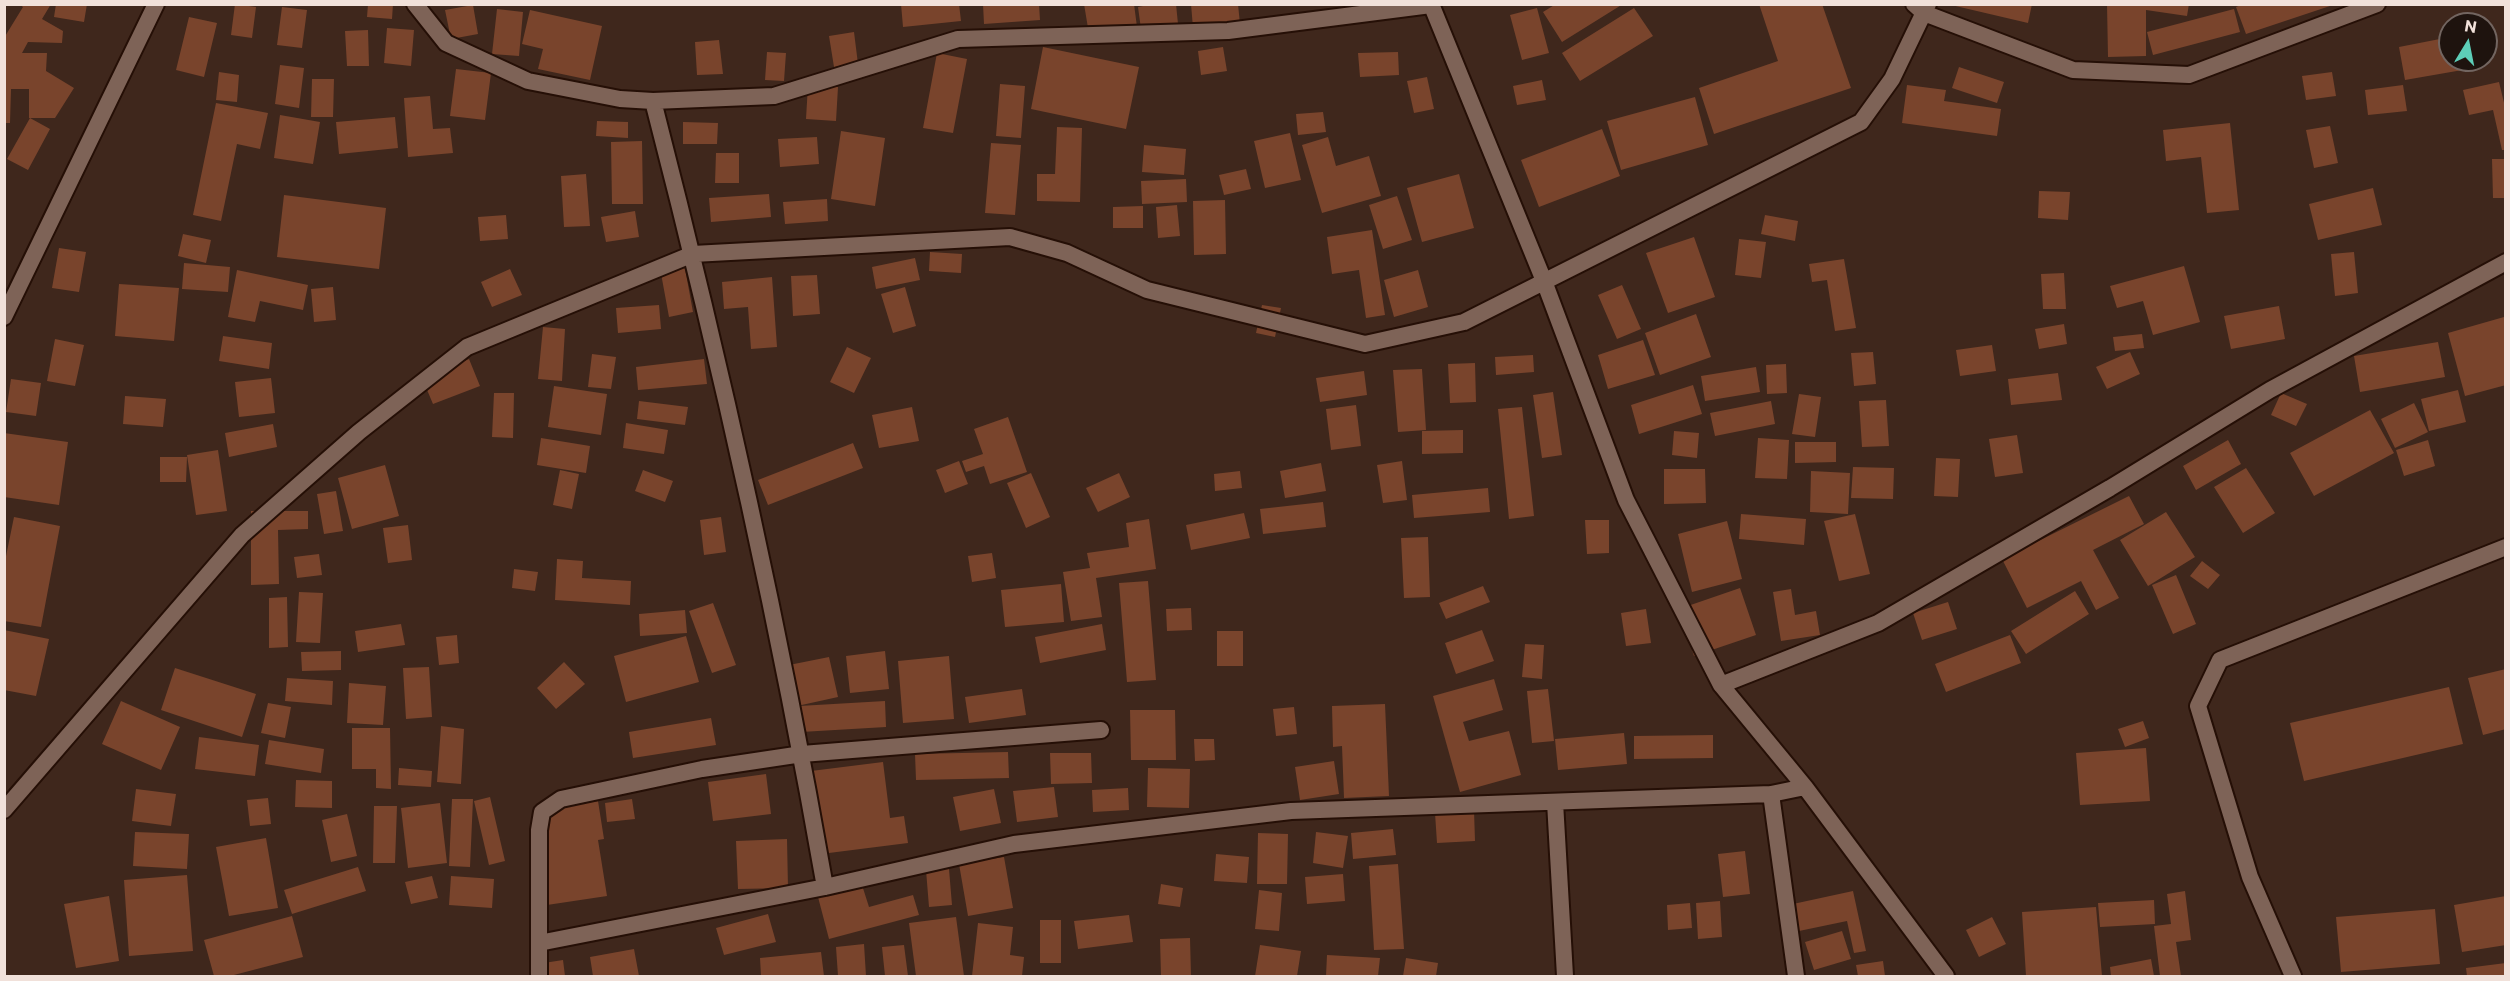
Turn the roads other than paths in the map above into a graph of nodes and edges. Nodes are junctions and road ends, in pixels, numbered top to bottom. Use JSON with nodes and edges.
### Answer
{"nodes":[{"id":1,"x":156,"y":4,"type":"edge"},
{"id":2,"x":415,"y":4,"type":"edge"},
{"id":3,"x":2377,"y":4,"type":"edge"},
{"id":4,"x":1431,"y":5,"type":"edge"},
{"id":5,"x":1922,"y":7,"type":"edge"},
{"id":6,"x":653,"y":101,"type":"junction"},
{"id":7,"x":693,"y":254,"type":"junction"},
{"id":8,"x":2505,"y":262,"type":"edge"},
{"id":9,"x":1544,"y":282,"type":"junction"},
{"id":10,"x":4,"y":317,"type":"edge"},
{"id":11,"x":2505,"y":547,"type":"edge"},
{"id":12,"x":1721,"y":685,"type":"junction"},
{"id":13,"x":1101,"y":730,"type":"dead end"},
{"id":14,"x":802,"y":753,"type":"junction"},
{"id":15,"x":1805,"y":787,"type":"junction"},
{"id":16,"x":1771,"y":794,"type":"junction"},
{"id":17,"x":1555,"y":802,"type":"junction"},
{"id":18,"x":4,"y":810,"type":"edge"},
{"id":19,"x":825,"y":887,"type":"junction"},
{"id":20,"x":539,"y":943,"type":"junction"},
{"id":21,"x":539,"y":976,"type":"edge"},
{"id":22,"x":1565,"y":976,"type":"edge"},
{"id":23,"x":1796,"y":976,"type":"edge"},
{"id":24,"x":1946,"y":976,"type":"edge"},
{"id":25,"x":2293,"y":976,"type":"edge"}],
"edges":[{"from":1,"to":10,"type":"street"},
{"from":2,"to":6,"type":"street"},
{"from":3,"to":5,"type":"street"},
{"from":4,"to":6,"type":"street"},
{"from":4,"to":9,"type":"street"},
{"from":5,"to":9,"type":"street"},
{"from":6,"to":7,"type":"street"},
{"from":7,"to":9,"type":"street"},
{"from":7,"to":14,"type":"street"},
{"from":7,"to":18,"type":"street"},
{"from":8,"to":12,"type":"street"},
{"from":9,"to":12,"type":"street"},
{"from":11,"to":25,"type":"street"},
{"from":12,"to":15,"type":"street"},
{"from":13,"to":14,"type":"street"},
{"from":14,"to":19,"type":"street"},
{"from":14,"to":20,"type":"street"},
{"from":15,"to":16,"type":"street"},
{"from":15,"to":24,"type":"street"},
{"from":16,"to":17,"type":"street"},
{"from":16,"to":23,"type":"street"},
{"from":17,"to":19,"type":"street"},
{"from":17,"to":22,"type":"street"},
{"from":19,"to":20,"type":"street"},
{"from":20,"to":21,"type":"street"}]}
